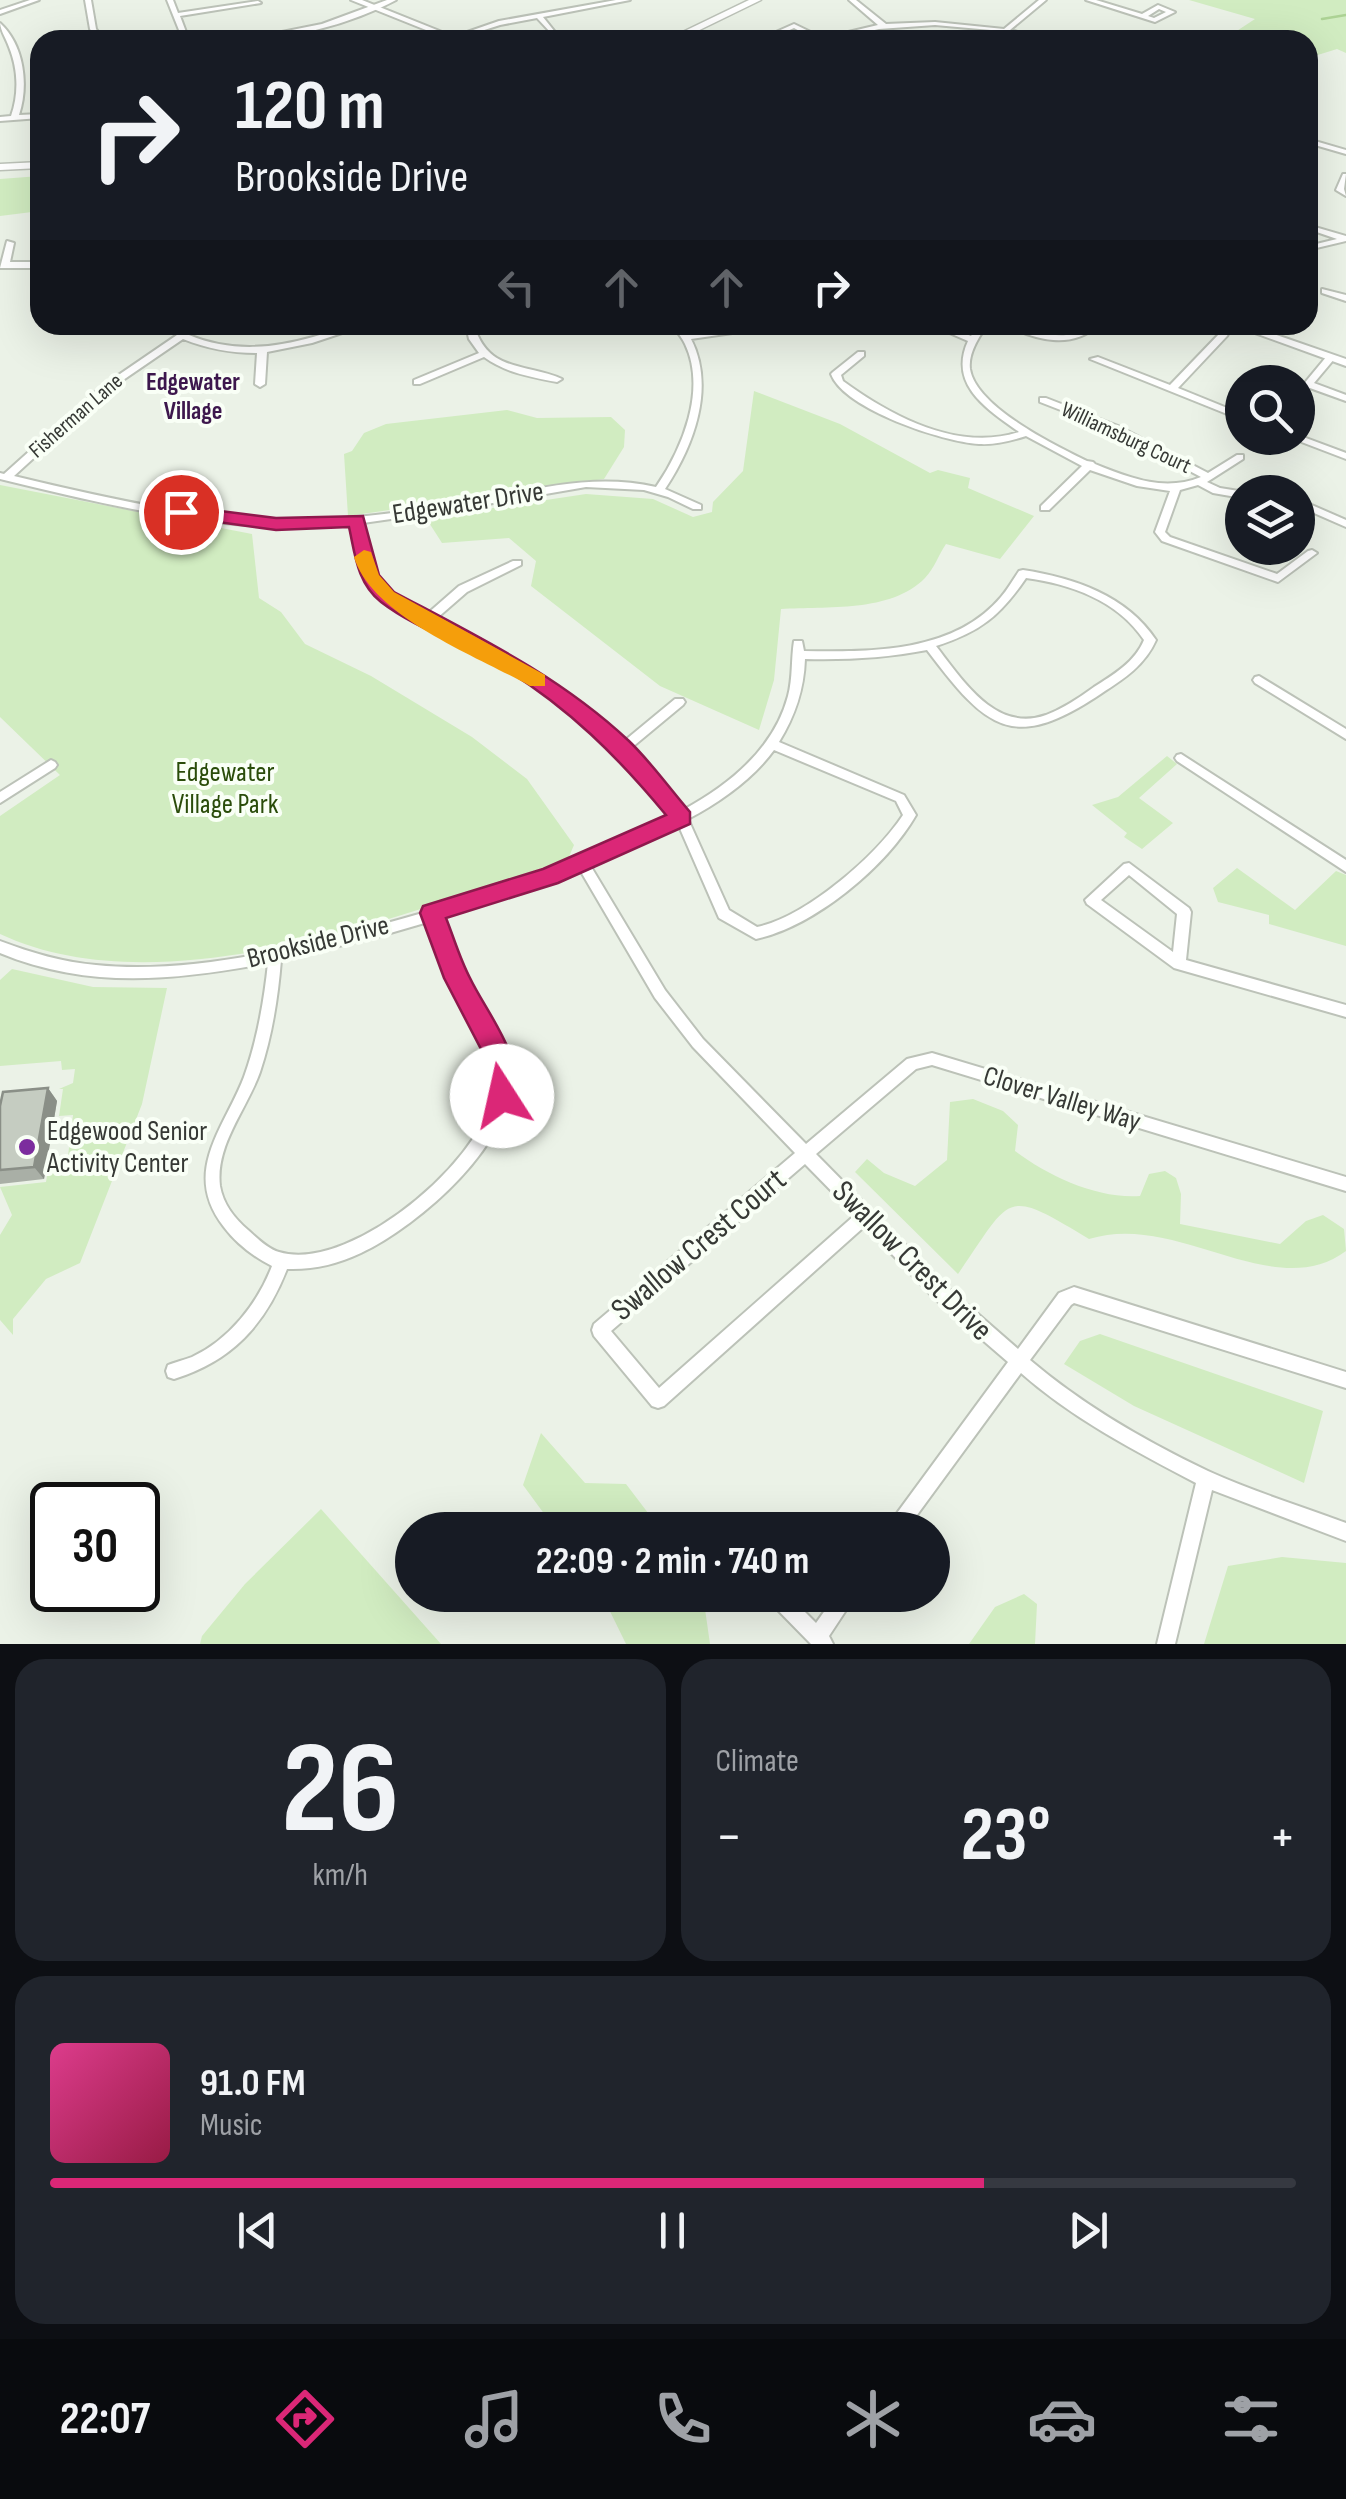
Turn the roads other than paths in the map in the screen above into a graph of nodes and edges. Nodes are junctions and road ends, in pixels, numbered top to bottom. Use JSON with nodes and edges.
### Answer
{"nodes":[{"id":1,"x":36,"y":0,"type":"edge"},
{"id":2,"x":88,"y":0,"type":"edge"},
{"id":3,"x":170,"y":0,"type":"edge"},
{"id":4,"x":355,"y":0,"type":"edge"},
{"id":5,"x":393,"y":0,"type":"edge"},
{"id":6,"x":586,"y":0,"type":"edge"},
{"id":7,"x":627,"y":0,"type":"edge"},
{"id":8,"x":756,"y":0,"type":"edge"},
{"id":9,"x":852,"y":0,"type":"edge"},
{"id":10,"x":1026,"y":0,"type":"edge"},
{"id":11,"x":1089,"y":0,"type":"edge"},
{"id":12,"x":1040,"y":2,"type":"edge"},
{"id":13,"x":258,"y":3,"type":"dead end"},
{"id":14,"x":372,"y":8,"type":"junction"},
{"id":15,"x":592,"y":8,"type":"junction"},
{"id":16,"x":0,"y":12,"type":"edge"},
{"id":17,"x":176,"y":15,"type":"junction"},
{"id":18,"x":539,"y":16,"type":"junction"},
{"id":19,"x":1143,"y":16,"type":"dead end"},
{"id":20,"x":0,"y":25,"type":"edge"},
{"id":21,"x":884,"y":26,"type":"junction"},
{"id":22,"x":94,"y":30,"type":"edge"},
{"id":23,"x":182,"y":30,"type":"edge"},
{"id":24,"x":311,"y":30,"type":"edge"},
{"id":25,"x":431,"y":30,"type":"edge"},
{"id":26,"x":488,"y":30,"type":"edge"},
{"id":27,"x":550,"y":30,"type":"edge"},
{"id":28,"x":692,"y":30,"type":"edge"},
{"id":29,"x":866,"y":30,"type":"edge"},
{"id":30,"x":1006,"y":30,"type":"joint"},
{"id":31,"x":30,"y":117,"type":"edge"},
{"id":32,"x":0,"y":118,"type":"edge"},
{"id":33,"x":14,"y":118,"type":"junction"},
{"id":34,"x":1318,"y":144,"type":"edge"},
{"id":35,"x":1346,"y":152,"type":"edge"},
{"id":36,"x":30,"y":166,"type":"edge"},
{"id":37,"x":0,"y":167,"type":"edge"},
{"id":38,"x":1346,"y":176,"type":"edge"},
{"id":39,"x":1346,"y":194,"type":"edge"},
{"id":40,"x":1318,"y":230,"type":"edge"},
{"id":41,"x":10,"y":243,"type":"dead end"},
{"id":42,"x":1318,"y":246,"type":"edge"},
{"id":43,"x":3,"y":265,"type":"edge"},
{"id":44,"x":30,"y":265,"type":"edge"},
{"id":45,"x":1325,"y":290,"type":"dead end"},
{"id":46,"x":1346,"y":298,"type":"edge"},
{"id":47,"x":325,"y":335,"type":"edge"},
{"id":48,"x":475,"y":335,"type":"edge"},
{"id":49,"x":700,"y":335,"type":"edge"},
{"id":50,"x":960,"y":335,"type":"edge"},
{"id":51,"x":976,"y":335,"type":"edge"},
{"id":52,"x":1053,"y":335,"type":"edge"},
{"id":53,"x":1081,"y":335,"type":"edge"},
{"id":54,"x":1223,"y":335,"type":"edge"},
{"id":55,"x":1266,"y":335,"type":"edge"},
{"id":56,"x":181,"y":336,"type":"joint"},
{"id":57,"x":687,"y":337,"type":"joint"},
{"id":58,"x":973,"y":340,"type":"junction"},
{"id":59,"x":262,"y":352,"type":"junction"},
{"id":60,"x":485,"y":354,"type":"junction"},
{"id":61,"x":861,"y":354,"type":"dead end"},
{"id":62,"x":1330,"y":358,"type":"junction"},
{"id":63,"x":1095,"y":359,"type":"dead end"},
{"id":64,"x":1346,"y":363,"type":"edge"},
{"id":65,"x":1315,"y":376,"type":"edge"},
{"id":66,"x":557,"y":379,"type":"dead end"},
{"id":67,"x":417,"y":382,"type":"dead end"},
{"id":68,"x":260,"y":384,"type":"dead end"},
{"id":69,"x":1315,"y":387,"type":"edge"},
{"id":70,"x":1172,"y":389,"type":"junction"},
{"id":71,"x":1346,"y":398,"type":"edge"},
{"id":72,"x":1043,"y":400,"type":"dead end"},
{"id":73,"x":1225,"y":410,"type":"edge"},
{"id":74,"x":1026,"y":432,"type":"junction"},
{"id":75,"x":1315,"y":445,"type":"edge"},
{"id":76,"x":1346,"y":456,"type":"edge"},
{"id":77,"x":1240,"y":457,"type":"dead end"},
{"id":78,"x":1090,"y":464,"type":"junction"},
{"id":79,"x":4,"y":476,"type":"edge"},
{"id":80,"x":1204,"y":480,"type":"junction"},
{"id":81,"x":1176,"y":488,"type":"junction"},
{"id":82,"x":659,"y":490,"type":"junction"},
{"id":83,"x":1225,"y":492,"type":"edge"},
{"id":84,"x":697,"y":507,"type":"dead end"},
{"id":85,"x":1044,"y":508,"type":"dead end"},
{"id":86,"x":1315,"y":510,"type":"edge"},
{"id":87,"x":356,"y":520,"type":"junction"},
{"id":88,"x":1346,"y":524,"type":"edge"},
{"id":89,"x":1225,"y":560,"type":"edge"},
{"id":90,"x":517,"y":563,"type":"dead end"},
{"id":91,"x":1241,"y":565,"type":"edge"},
{"id":92,"x":1296,"y":565,"type":"edge"},
{"id":93,"x":428,"y":619,"type":"junction"},
{"id":94,"x":930,"y":646,"type":"junction"},
{"id":95,"x":1259,"y":680,"type":"dead end"},
{"id":96,"x":679,"y":702,"type":"dead end"},
{"id":97,"x":1346,"y":735,"type":"edge"},
{"id":98,"x":772,"y":744,"type":"junction"},
{"id":99,"x":623,"y":749,"type":"junction"},
{"id":100,"x":1181,"y":758,"type":"dead end"},
{"id":101,"x":51,"y":765,"type":"dead end"},
{"id":102,"x":3,"y":792,"type":"edge"},
{"id":103,"x":682,"y":818,"type":"junction"},
{"id":104,"x":582,"y":864,"type":"junction"},
{"id":105,"x":1346,"y":867,"type":"edge"},
{"id":106,"x":432,"y":913,"type":"junction"},
{"id":107,"x":3,"y":953,"type":"edge"},
{"id":108,"x":275,"y":955,"type":"junction"},
{"id":109,"x":1179,"y":964,"type":"junction"},
{"id":110,"x":1346,"y":1011,"type":"edge"},
{"id":111,"x":806,"y":1156,"type":"junction"},
{"id":112,"x":1346,"y":1184,"type":"edge"},
{"id":113,"x":865,"y":1216,"type":"junction"},
{"id":114,"x":282,"y":1261,"type":"junction"},
{"id":115,"x":1017,"y":1362,"type":"junction"},
{"id":116,"x":174,"y":1371,"type":"dead end"},
{"id":117,"x":1346,"y":1380,"type":"edge"},
{"id":118,"x":1206,"y":1479,"type":"junction"},
{"id":119,"x":908,"y":1512,"type":"edge"},
{"id":120,"x":1346,"y":1532,"type":"edge"},
{"id":121,"x":792,"y":1612,"type":"edge"},
{"id":122,"x":837,"y":1612,"type":"edge"},
{"id":123,"x":821,"y":1640,"type":"edge"},
{"id":124,"x":1166,"y":1644,"type":"edge"}],
"edges":[{"from":1,"to":16,"type":"street"},
{"from":2,"to":22,"type":"street"},
{"from":3,"to":17,"type":"street"},
{"from":4,"to":14,"type":"street"},
{"from":5,"to":14,"type":"street"},
{"from":6,"to":15,"type":"street"},
{"from":7,"to":15,"type":"street"},
{"from":8,"to":28,"type":"main road"},
{"from":9,"to":21,"type":"street"},
{"from":10,"to":12,"type":"street"},
{"from":11,"to":19,"type":"street"},
{"from":12,"to":30,"type":"street"},
{"from":13,"to":17,"type":"street"},
{"from":14,"to":24,"type":"street"},
{"from":14,"to":25,"type":"street"},
{"from":15,"to":18,"type":"street"},
{"from":17,"to":23,"type":"street"},
{"from":18,"to":26,"type":"street"},
{"from":18,"to":27,"type":"street"},
{"from":20,"to":33,"type":"street"},
{"from":21,"to":29,"type":"street"},
{"from":21,"to":30,"type":"street"},
{"from":31,"to":33,"type":"street"},
{"from":32,"to":33,"type":"street"},
{"from":34,"to":35,"type":"street"},
{"from":36,"to":37,"type":"main road"},
{"from":38,"to":39,"type":"street"},
{"from":40,"to":42,"type":"street"},
{"from":41,"to":43,"type":"street"},
{"from":43,"to":44,"type":"street"},
{"from":45,"to":46,"type":"street"},
{"from":47,"to":59,"type":"street"},
{"from":48,"to":60,"type":"street"},
{"from":49,"to":57,"type":"street"},
{"from":50,"to":58,"type":"street"},
{"from":51,"to":58,"type":"street"},
{"from":52,"to":53,"type":"street"},
{"from":54,"to":70,"type":"street"},
{"from":55,"to":62,"type":"street"},
{"from":56,"to":59,"type":"street"},
{"from":56,"to":79,"type":"street","name":"Fisherman Lane"},
{"from":57,"to":82,"type":"street"},
{"from":58,"to":74,"type":"street"},
{"from":59,"to":68,"type":"street"},
{"from":60,"to":66,"type":"street"},
{"from":60,"to":67,"type":"street"},
{"from":61,"to":74,"type":"street"},
{"from":62,"to":64,"type":"street"},
{"from":62,"to":65,"type":"street"},
{"from":63,"to":70,"type":"street"},
{"from":69,"to":71,"type":"street"},
{"from":70,"to":73,"type":"street"},
{"from":72,"to":80,"type":"street","name":"Williamsburg Court"},
{"from":74,"to":78,"type":"street"},
{"from":75,"to":76,"type":"street"},
{"from":77,"to":80,"type":"street"},
{"from":78,"to":81,"type":"street"},
{"from":78,"to":85,"type":"street"},
{"from":79,"to":87,"type":"street","name":"Edgewater Drive"},
{"from":80,"to":81,"type":"street"},
{"from":80,"to":83,"type":"street","name":"Williamsburg Court"},
{"from":81,"to":89,"type":"street"},
{"from":82,"to":84,"type":"street","name":"Edgewater Drive"},
{"from":82,"to":87,"type":"street","name":"Edgewater Drive"},
{"from":86,"to":88,"type":"street"},
{"from":87,"to":93,"type":"street"},
{"from":90,"to":93,"type":"street"},
{"from":91,"to":92,"type":"street"},
{"from":93,"to":99,"type":"street"},
{"from":94,"to":94,"type":"street"},
{"from":94,"to":98,"type":"street"},
{"from":95,"to":97,"type":"street"},
{"from":96,"to":99,"type":"street"},
{"from":98,"to":103,"type":"street"},
{"from":98,"to":103,"type":"street"},
{"from":99,"to":103,"type":"street"},
{"from":100,"to":105,"type":"street"},
{"from":101,"to":102,"type":"street"},
{"from":103,"to":104,"type":"street","name":"Brookside Drive"},
{"from":104,"to":106,"type":"street","name":"Brookside Drive"},
{"from":104,"to":111,"type":"street","name":"Swallow Crest Drive"},
{"from":106,"to":108,"type":"street","name":"Brookside Drive"},
{"from":106,"to":114,"type":"street"},
{"from":107,"to":108,"type":"street","name":"Brookside Drive"},
{"from":108,"to":114,"type":"street"},
{"from":109,"to":109,"type":"street"},
{"from":109,"to":110,"type":"street"},
{"from":111,"to":112,"type":"street","name":"Clover Valley Way"},
{"from":111,"to":113,"type":"street","name":"Swallow Crest Drive"},
{"from":111,"to":113,"type":"street","name":"Swallow Crest Court"},
{"from":113,"to":115,"type":"street","name":"Swallow Crest Drive"},
{"from":114,"to":116,"type":"street"},
{"from":115,"to":117,"type":"street"},
{"from":115,"to":118,"type":"street","name":"Swallow Crest Drive"},
{"from":115,"to":119,"type":"street"},
{"from":118,"to":120,"type":"street","name":"Swallow Crest Drive"},
{"from":118,"to":124,"type":"street"},
{"from":121,"to":123,"type":"street"},
{"from":122,"to":123,"type":"street"}]}
